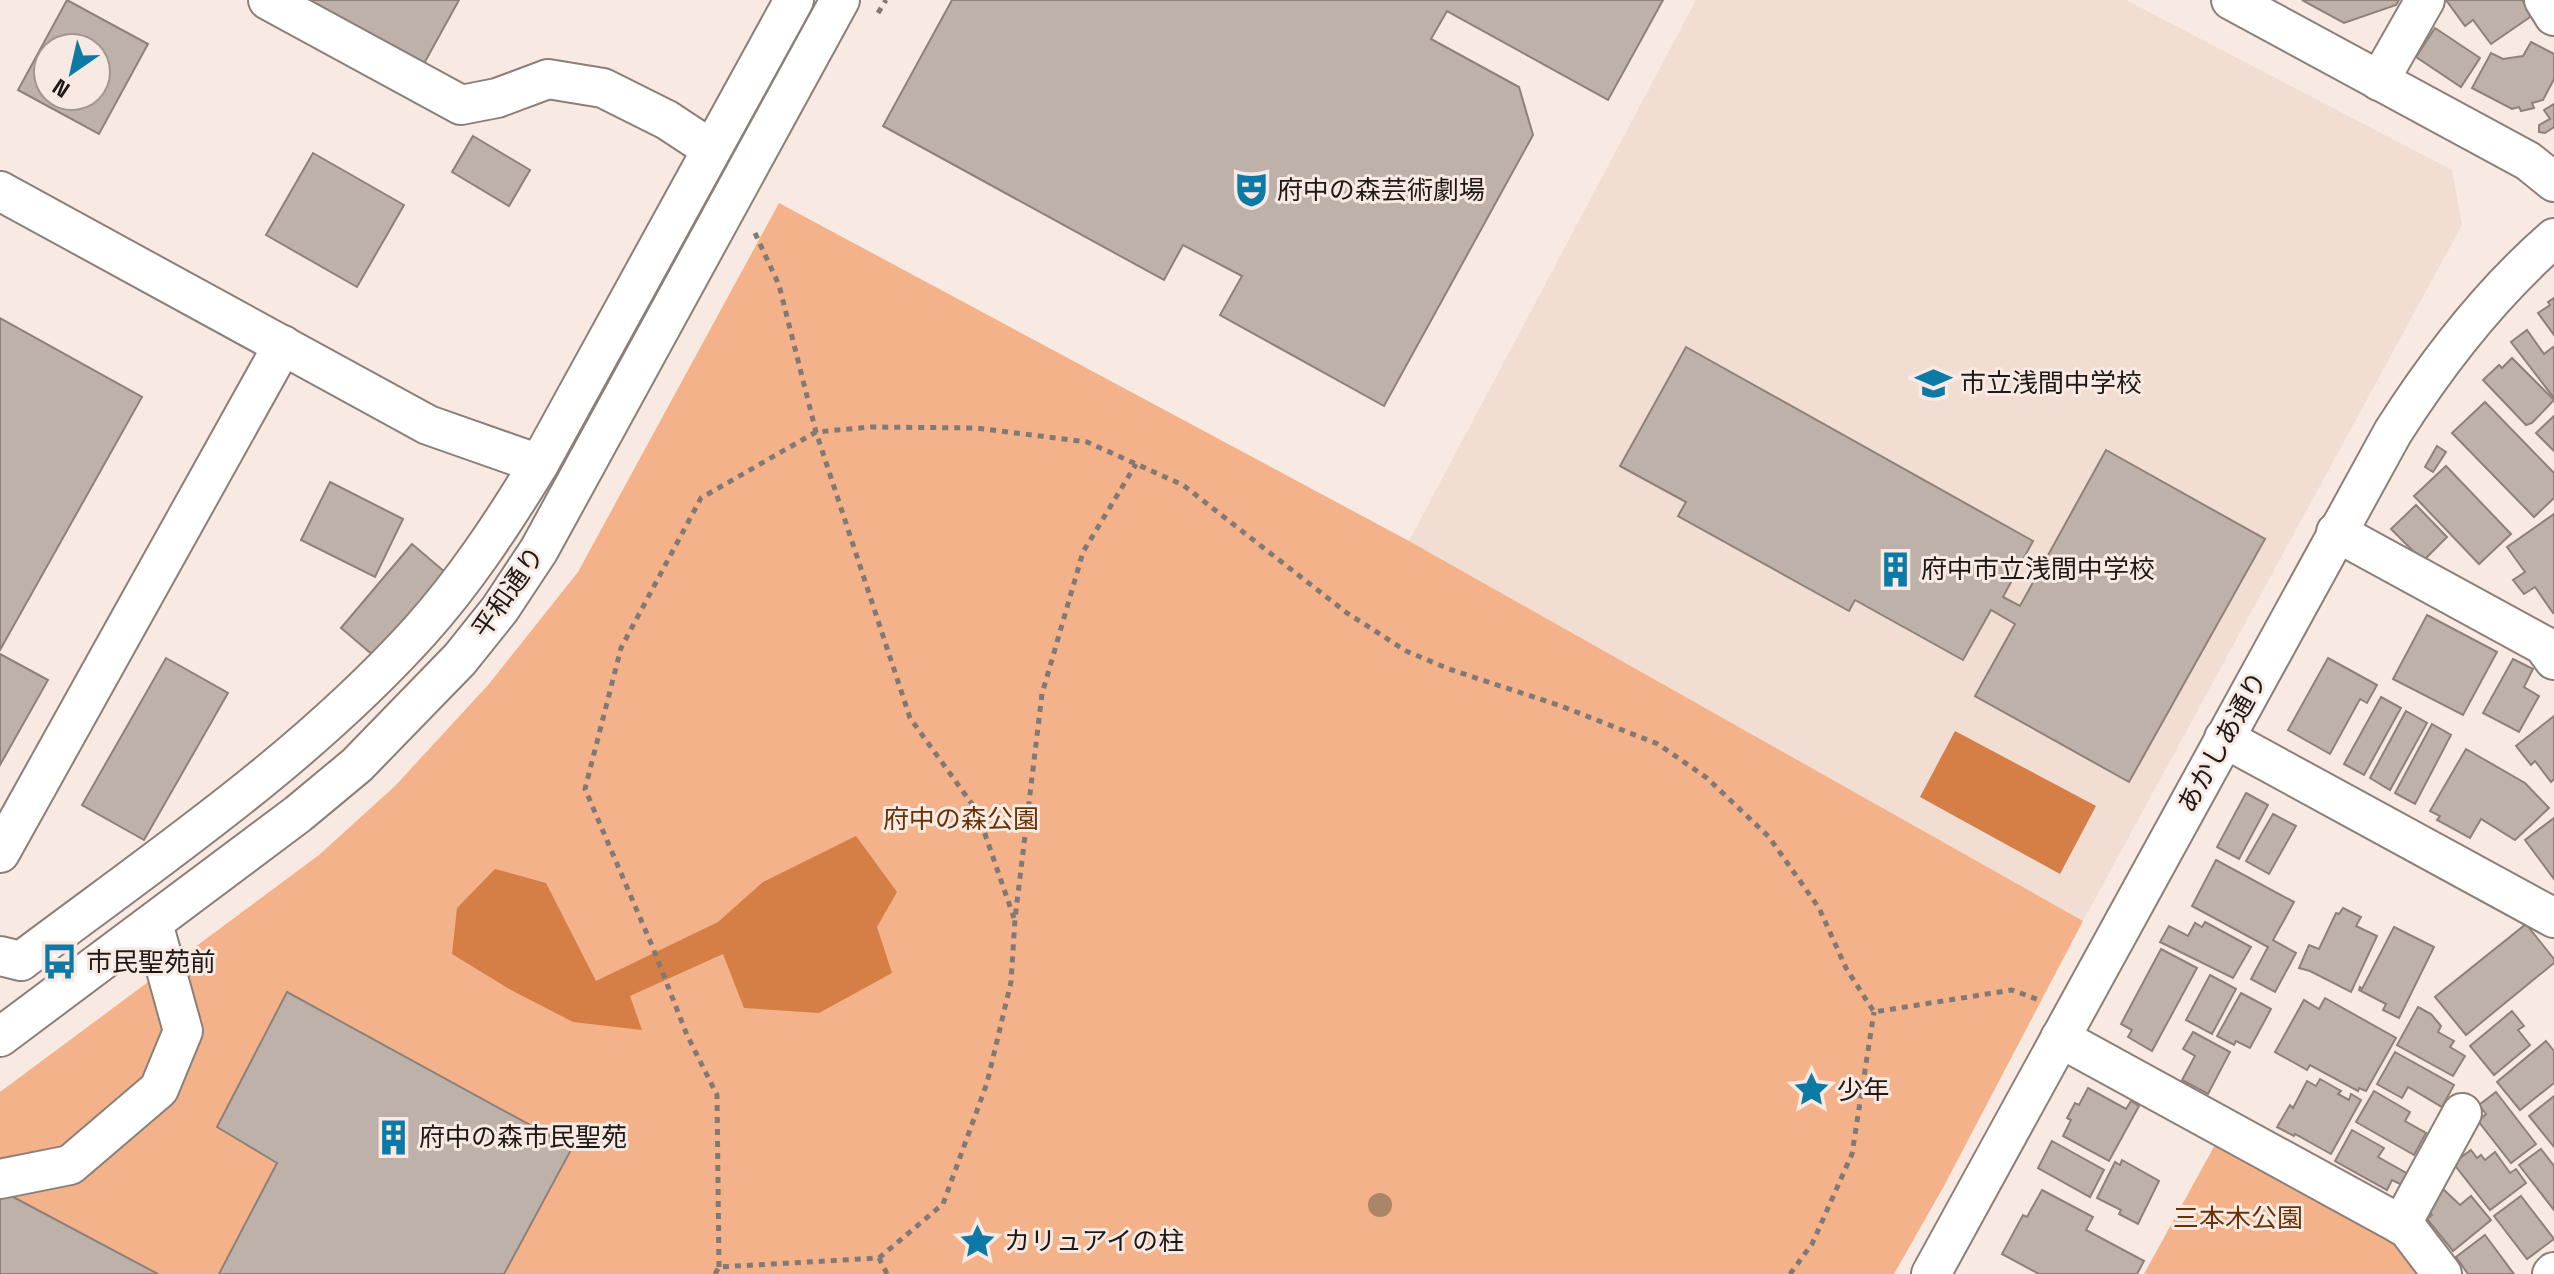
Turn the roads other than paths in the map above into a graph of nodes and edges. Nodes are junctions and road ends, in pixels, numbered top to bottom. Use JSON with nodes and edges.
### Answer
{"nodes":[{"id":1,"x":268,"y":0,"type":"edge"},
{"id":2,"x":794,"y":0,"type":"edge"},
{"id":3,"x":840,"y":0,"type":"edge"},
{"id":4,"x":2231,"y":0,"type":"edge"},
{"id":5,"x":2425,"y":0,"type":"edge"},
{"id":6,"x":2544,"y":0,"type":"edge"},
{"id":7,"x":2554,"y":16,"type":"edge"},
{"id":8,"x":2379,"y":81,"type":"junction"},
{"id":9,"x":711,"y":149,"type":"junction"},
{"id":10,"x":2554,"y":182,"type":"edge"},
{"id":11,"x":0,"y":191,"type":"edge"},
{"id":12,"x":2554,"y":238,"type":"edge"},
{"id":13,"x":283,"y":345,"type":"junction"},
{"id":14,"x":539,"y":464,"type":"junction"},
{"id":15,"x":2336,"y":532,"type":"junction"},
{"id":16,"x":2554,"y":660,"type":"edge"},
{"id":17,"x":2224,"y":738,"type":"junction"},
{"id":18,"x":0,"y":853,"type":"edge"},
{"id":19,"x":2554,"y":918,"type":"edge"},
{"id":20,"x":153,"y":923,"type":"junction"},
{"id":21,"x":0,"y":956,"type":"edge"},
{"id":22,"x":2067,"y":1026,"type":"junction"},
{"id":23,"x":0,"y":1037,"type":"edge"},
{"id":24,"x":2462,"y":1113,"type":"dead end"},
{"id":25,"x":0,"y":1179,"type":"edge"},
{"id":26,"x":2401,"y":1225,"type":"junction"},
{"id":27,"x":1931,"y":1274,"type":"edge"},
{"id":28,"x":2442,"y":1274,"type":"edge"}],
"edges":[{"from":1,"to":9,"type":"street"},
{"from":2,"to":9,"type":"street"},
{"from":3,"to":20,"type":"street","name":"平和通り"},
{"from":4,"to":8,"type":"street"},
{"from":5,"to":8,"type":"street"},
{"from":6,"to":7,"type":"street"},
{"from":8,"to":10,"type":"street"},
{"from":9,"to":14,"type":"street"},
{"from":11,"to":13,"type":"street"},
{"from":12,"to":15,"type":"street","name":"あかしあ通り"},
{"from":13,"to":14,"type":"street"},
{"from":13,"to":18,"type":"street"},
{"from":14,"to":21,"type":"street"},
{"from":15,"to":16,"type":"street"},
{"from":15,"to":17,"type":"street","name":"あかしあ通り"},
{"from":17,"to":19,"type":"street"},
{"from":17,"to":22,"type":"street","name":"あかしあ通り"},
{"from":20,"to":23,"type":"street","name":"平和通り"},
{"from":20,"to":25,"type":"street"},
{"from":22,"to":26,"type":"street"},
{"from":22,"to":27,"type":"street","name":"あかしあ通り"},
{"from":24,"to":26,"type":"street"},
{"from":26,"to":28,"type":"street"}]}
